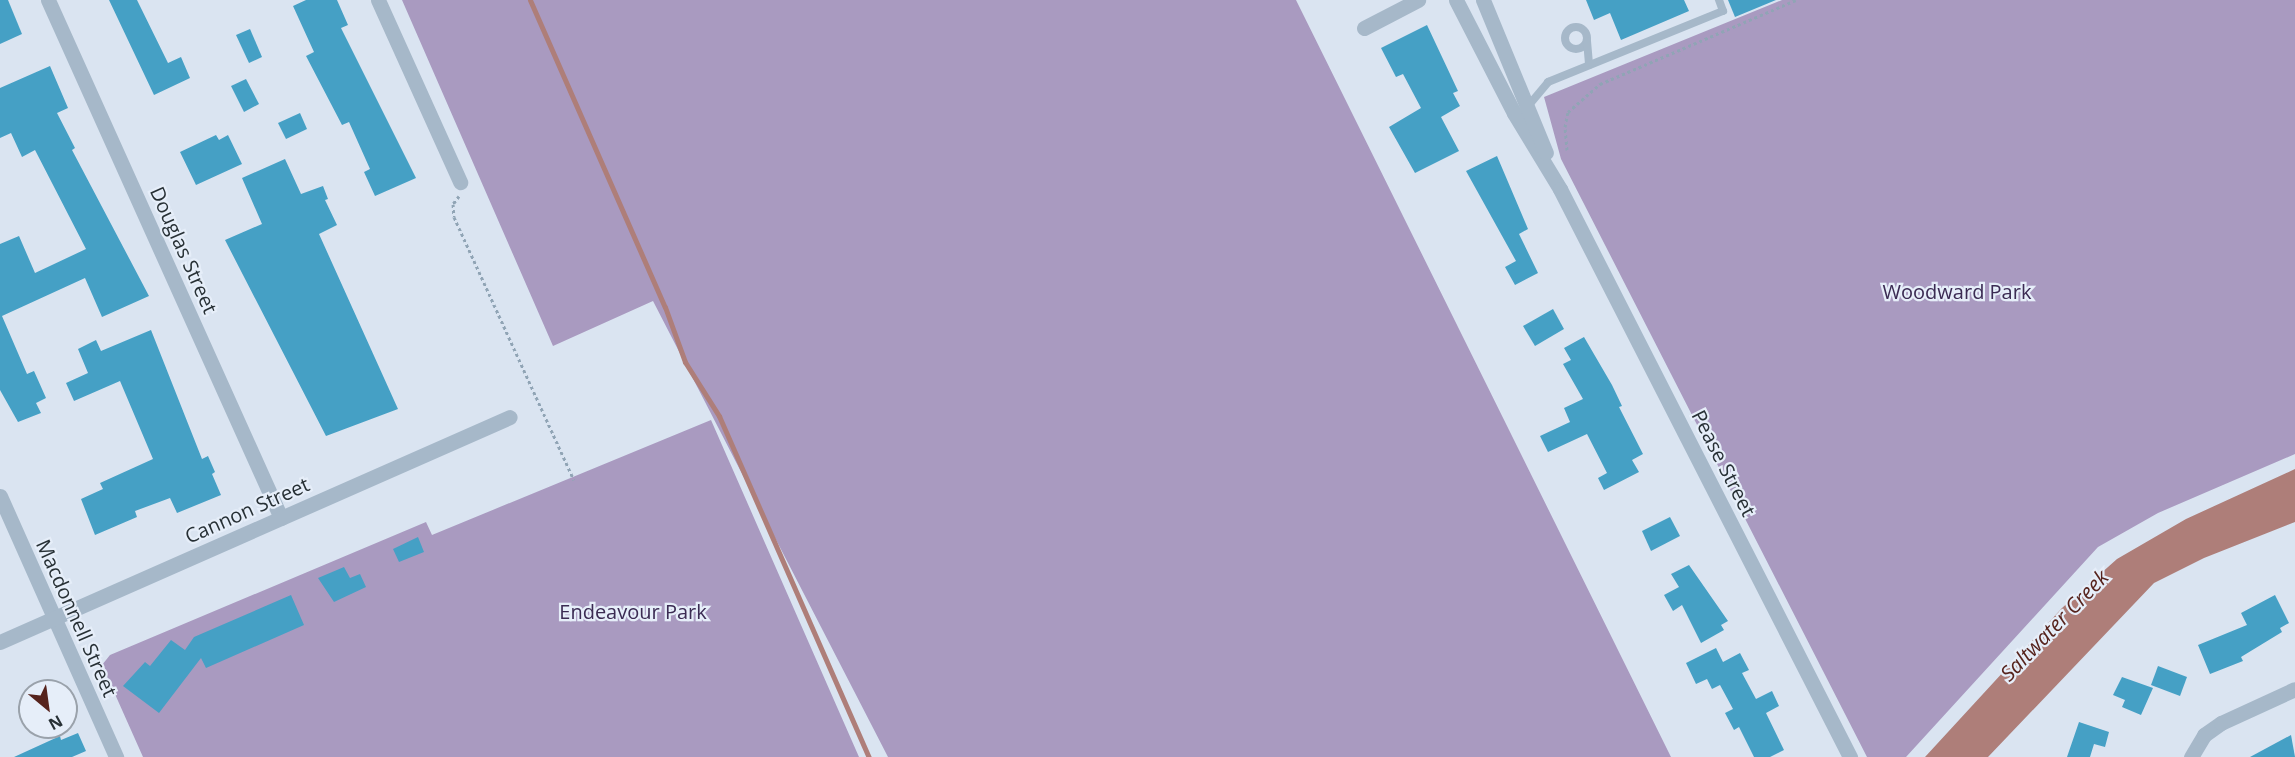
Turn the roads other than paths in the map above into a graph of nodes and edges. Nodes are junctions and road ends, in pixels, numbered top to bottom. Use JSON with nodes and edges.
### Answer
{"nodes":[{"id":1,"x":48,"y":0,"type":"edge"},
{"id":2,"x":378,"y":0,"type":"edge"},
{"id":3,"x":1419,"y":0,"type":"edge"},
{"id":4,"x":1456,"y":0,"type":"edge"},
{"id":5,"x":1483,"y":0,"type":"edge"},
{"id":6,"x":1719,"y":0,"type":"edge"},
{"id":7,"x":1364,"y":28,"type":"dead end"},
{"id":8,"x":1587,"y":40,"type":"dead end"},
{"id":9,"x":1589,"y":65,"type":"junction"},
{"id":10,"x":1528,"y":105,"type":"junction"},
{"id":11,"x":460,"y":182,"type":"road end"},
{"id":12,"x":1560,"y":189,"type":"junction"},
{"id":13,"x":510,"y":417,"type":"dead end"},
{"id":14,"x":0,"y":496,"type":"edge"},
{"id":15,"x":281,"y":518,"type":"junction"},
{"id":16,"x":54,"y":618,"type":"junction"},
{"id":17,"x":0,"y":642,"type":"edge"},
{"id":18,"x":2295,"y":689,"type":"edge"},
{"id":19,"x":116,"y":757,"type":"edge"},
{"id":20,"x":1850,"y":757,"type":"edge"},
{"id":21,"x":2191,"y":757,"type":"edge"}],
"edges":[{"from":1,"to":15,"type":"street","name":"Douglas Street"},
{"from":2,"to":11,"type":"street"},
{"from":3,"to":7,"type":"street"},
{"from":4,"to":12,"type":"street","name":"Pease Street"},
{"from":5,"to":10,"type":"street","name":"Pease Street"},
{"from":6,"to":9,"type":"lane"},
{"from":8,"to":9,"type":"lane"},
{"from":9,"to":10,"type":"lane"},
{"from":10,"to":12,"type":"street","name":"Pease Street"},
{"from":12,"to":20,"type":"street","name":"Pease Street"},
{"from":13,"to":15,"type":"street","name":"Cannon Street"},
{"from":14,"to":16,"type":"street","name":"Macdonnell Street"},
{"from":15,"to":16,"type":"street","name":"Cannon Street"},
{"from":16,"to":17,"type":"street","name":"Cannon Street"},
{"from":16,"to":19,"type":"street","name":"Macdonnell Street"},
{"from":18,"to":21,"type":"street"}]}
